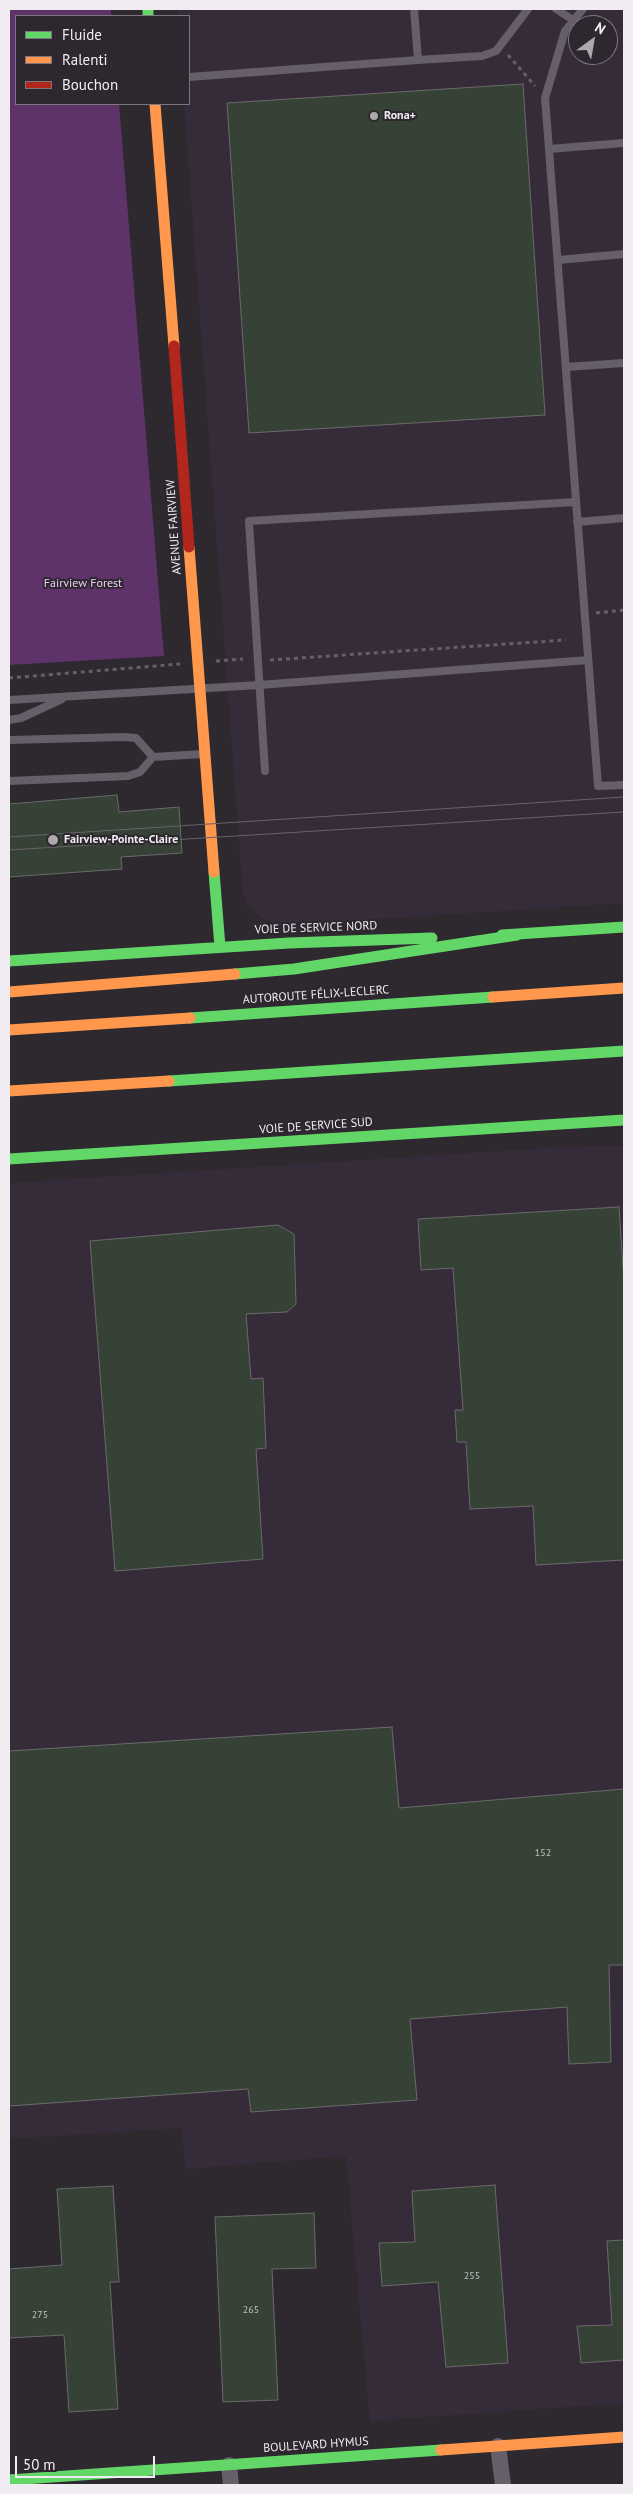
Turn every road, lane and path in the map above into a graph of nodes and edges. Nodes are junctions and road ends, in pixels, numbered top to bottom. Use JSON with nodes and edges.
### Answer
{"nodes":[{"id":1,"x":414,"y":9,"type":"edge"},
{"id":2,"x":528,"y":9,"type":"edge"},
{"id":3,"x":556,"y":9,"type":"edge"},
{"id":4,"x":568,"y":16,"type":"edge"},
{"id":5,"x":568,"y":27,"type":"edge"},
{"id":6,"x":501,"y":46,"type":"junction"},
{"id":7,"x":418,"y":60,"type":"junction"},
{"id":8,"x":190,"y":77,"type":"edge"},
{"id":9,"x":545,"y":98,"type":"junction"},
{"id":10,"x":155,"y":105,"type":"edge"},
{"id":11,"x":624,"y":143,"type":"edge"},
{"id":12,"x":549,"y":149,"type":"junction"},
{"id":13,"x":624,"y":254,"type":"edge"},
{"id":14,"x":558,"y":260,"type":"junction"},
{"id":15,"x":624,"y":363,"type":"edge"},
{"id":16,"x":566,"y":367,"type":"junction"},
{"id":17,"x":576,"y":502,"type":"junction"},
{"id":18,"x":624,"y":518,"type":"edge"},
{"id":19,"x":578,"y":522,"type":"junction"},
{"id":20,"x":624,"y":610,"type":"edge"},
{"id":21,"x":596,"y":613,"type":"dead end"},
{"id":22,"x":566,"y":640,"type":"dead end"},
{"id":23,"x":242,"y":659,"type":"dead end"},
{"id":24,"x":222,"y":660,"type":"dead end"},
{"id":25,"x":270,"y":660,"type":"dead end"},
{"id":26,"x":588,"y":660,"type":"junction"},
{"id":27,"x":168,"y":665,"type":"dead end"},
{"id":28,"x":9,"y":678,"type":"edge"},
{"id":29,"x":259,"y":685,"type":"junction"},
{"id":30,"x":199,"y":687,"type":"junction"},
{"id":31,"x":66,"y":697,"type":"junction"},
{"id":32,"x":9,"y":700,"type":"edge"},
{"id":33,"x":9,"y":720,"type":"edge"},
{"id":34,"x":9,"y":740,"type":"edge"},
{"id":35,"x":205,"y":754,"type":"junction"},
{"id":36,"x":153,"y":757,"type":"junction"},
{"id":37,"x":265,"y":772,"type":"dead end"},
{"id":38,"x":9,"y":781,"type":"edge"},
{"id":39,"x":624,"y":785,"type":"edge"},
{"id":40,"x":624,"y":927,"type":"edge"},
{"id":41,"x":517,"y":935,"type":"junction"},
{"id":42,"x":220,"y":947,"type":"junction"},
{"id":43,"x":9,"y":961,"type":"edge"},
{"id":44,"x":624,"y":988,"type":"edge"},
{"id":45,"x":9,"y":992,"type":"edge"},
{"id":46,"x":9,"y":1030,"type":"edge"},
{"id":47,"x":624,"y":1050,"type":"edge"},
{"id":48,"x":9,"y":1091,"type":"edge"},
{"id":49,"x":624,"y":1120,"type":"edge"},
{"id":50,"x":9,"y":1160,"type":"edge"},
{"id":51,"x":624,"y":2437,"type":"edge"},
{"id":52,"x":498,"y":2446,"type":"junction"},
{"id":53,"x":229,"y":2464,"type":"junction"},
{"id":54,"x":9,"y":2480,"type":"edge"},
{"id":55,"x":231,"y":2485,"type":"edge"},
{"id":56,"x":503,"y":2485,"type":"edge"}],
"edges":[{"from":1,"to":7,"type":"lane"},
{"from":2,"to":6,"type":"lane"},
{"from":3,"to":4,"type":"lane"},
{"from":5,"to":9,"type":"lane"},
{"from":6,"to":7,"type":"lane"},
{"from":6,"to":9,"type":"path"},
{"from":7,"to":8,"type":"lane"},
{"from":9,"to":12,"type":"lane"},
{"from":10,"to":30,"type":"main road","name":"AVENUE FAIRVIEW"},
{"from":11,"to":12,"type":"lane"},
{"from":12,"to":14,"type":"lane"},
{"from":13,"to":14,"type":"lane"},
{"from":14,"to":16,"type":"lane"},
{"from":15,"to":16,"type":"lane"},
{"from":16,"to":17,"type":"lane"},
{"from":17,"to":19,"type":"lane"},
{"from":17,"to":29,"type":"lane"},
{"from":18,"to":19,"type":"lane"},
{"from":19,"to":26,"type":"lane"},
{"from":20,"to":21,"type":"path"},
{"from":22,"to":25,"type":"path"},
{"from":23,"to":24,"type":"path"},
{"from":26,"to":29,"type":"lane"},
{"from":26,"to":39,"type":"lane"},
{"from":27,"to":28,"type":"path"},
{"from":29,"to":30,"type":"lane"},
{"from":29,"to":37,"type":"lane"},
{"from":30,"to":31,"type":"lane"},
{"from":30,"to":35,"type":"main road","name":"AVENUE FAIRVIEW"},
{"from":31,"to":32,"type":"lane"},
{"from":31,"to":33,"type":"lane"},
{"from":34,"to":36,"type":"lane"},
{"from":35,"to":36,"type":"lane"},
{"from":35,"to":42,"type":"main road","name":"AVENUE FAIRVIEW"},
{"from":36,"to":38,"type":"lane"},
{"from":40,"to":41,"type":"main road","name":"VOIE DE SERVICE NORD"},
{"from":41,"to":42,"type":"main road","name":"VOIE DE SERVICE NORD"},
{"from":41,"to":45,"type":"main road"},
{"from":42,"to":43,"type":"main road","name":"VOIE DE SERVICE NORD"},
{"from":44,"to":46,"type":"main road","name":"AUTOROUTE FÉLIX-LECLERC"},
{"from":47,"to":48,"type":"main road"},
{"from":49,"to":50,"type":"main road","name":"VOIE DE SERVICE SUD"},
{"from":51,"to":52,"type":"main road","name":"BOULEVARD HYMUS"},
{"from":52,"to":53,"type":"main road","name":"BOULEVARD HYMUS"},
{"from":52,"to":56,"type":"street"},
{"from":53,"to":54,"type":"main road","name":"BOULEVARD HYMUS"},
{"from":53,"to":55,"type":"street"}]}
